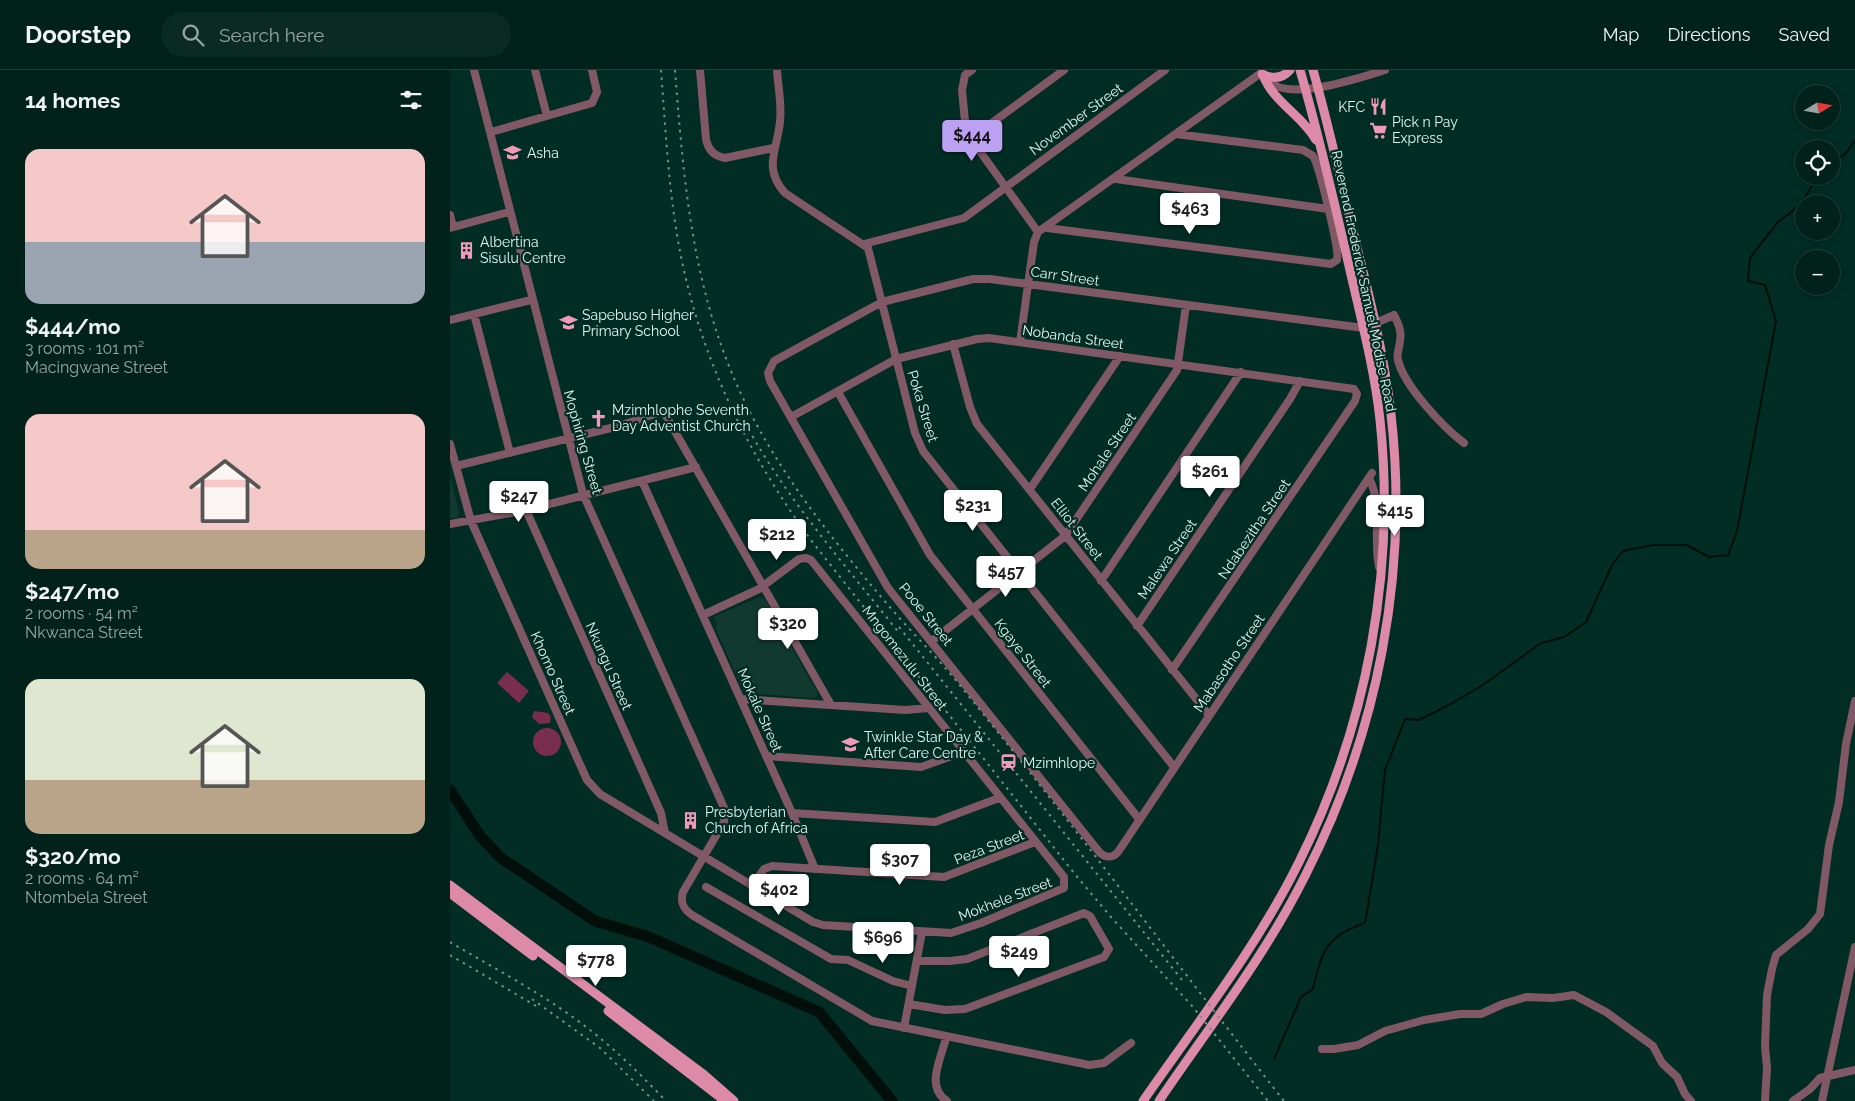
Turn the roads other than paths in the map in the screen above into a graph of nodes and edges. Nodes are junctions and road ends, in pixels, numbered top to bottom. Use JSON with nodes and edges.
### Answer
{"nodes":[{"id":1,"x":474,"y":70,"type":"edge"},
{"id":2,"x":535,"y":70,"type":"edge"},
{"id":3,"x":592,"y":70,"type":"edge"},
{"id":4,"x":700,"y":70,"type":"edge"},
{"id":5,"x":777,"y":70,"type":"edge"},
{"id":6,"x":972,"y":70,"type":"edge"},
{"id":7,"x":1064,"y":70,"type":"edge"},
{"id":8,"x":1166,"y":70,"type":"edge"},
{"id":9,"x":1290,"y":70,"type":"edge"},
{"id":10,"x":1300,"y":70,"type":"edge"},
{"id":11,"x":1313,"y":70,"type":"edge"},
{"id":12,"x":1385,"y":70,"type":"edge"},
{"id":13,"x":1261,"y":73,"type":"edge"},
{"id":14,"x":1318,"y":87,"type":"junction"},
{"id":15,"x":1305,"y":89,"type":"junction"},
{"id":16,"x":547,"y":116,"type":"junction"},
{"id":17,"x":490,"y":132,"type":"junction"},
{"id":18,"x":1176,"y":134,"type":"junction"},
{"id":19,"x":970,"y":139,"type":"junction"},
{"id":20,"x":774,"y":148,"type":"junction"},
{"id":21,"x":1323,"y":154,"type":"junction"},
{"id":22,"x":1116,"y":179,"type":"junction"},
{"id":23,"x":1004,"y":186,"type":"junction"},
{"id":24,"x":1328,"y":209,"type":"junction"},
{"id":25,"x":509,"y":212,"type":"junction"},
{"id":26,"x":450,"y":215,"type":"edge"},
{"id":27,"x":451,"y":227,"type":"edge"},
{"id":28,"x":1047,"y":228,"type":"junction"},
{"id":29,"x":1038,"y":232,"type":"junction"},
{"id":30,"x":864,"y":244,"type":"junction"},
{"id":31,"x":1028,"y":284,"type":"junction"},
{"id":32,"x":531,"y":300,"type":"junction"},
{"id":33,"x":882,"y":302,"type":"junction"},
{"id":34,"x":1186,"y":305,"type":"junction"},
{"id":35,"x":474,"y":314,"type":"junction"},
{"id":36,"x":450,"y":320,"type":"edge"},
{"id":37,"x":1376,"y":325,"type":"junction"},
{"id":38,"x":1364,"y":328,"type":"junction"},
{"id":39,"x":1020,"y":342,"type":"junction"},
{"id":40,"x":953,"y":344,"type":"junction"},
{"id":41,"x":1120,"y":356,"type":"junction"},
{"id":42,"x":896,"y":359,"type":"junction"},
{"id":43,"x":1178,"y":364,"type":"junction"},
{"id":44,"x":770,"y":366,"type":"joint"},
{"id":45,"x":1241,"y":372,"type":"junction"},
{"id":46,"x":1300,"y":381,"type":"junction"},
{"id":47,"x":838,"y":392,"type":"junction"},
{"id":48,"x":1355,"y":401,"type":"joint"},
{"id":49,"x":791,"y":417,"type":"junction"},
{"id":50,"x":568,"y":439,"type":"junction"},
{"id":51,"x":450,"y":444,"type":"edge"},
{"id":52,"x":1464,"y":444,"type":"dead end"},
{"id":53,"x":510,"y":453,"type":"junction"},
{"id":54,"x":456,"y":466,"type":"junction"},
{"id":55,"x":696,"y":467,"type":"junction"},
{"id":56,"x":642,"y":481,"type":"junction"},
{"id":57,"x":1030,"y":489,"type":"junction"},
{"id":58,"x":583,"y":494,"type":"junction"},
{"id":59,"x":526,"y":510,"type":"junction"},
{"id":60,"x":471,"y":521,"type":"junction"},
{"id":61,"x":450,"y":524,"type":"edge"},
{"id":62,"x":1065,"y":536,"type":"junction"},
{"id":63,"x":1020,"y":573,"type":"junction"},
{"id":64,"x":1381,"y":576,"type":"junction"},
{"id":65,"x":1101,"y":580,"type":"junction"},
{"id":66,"x":764,"y":585,"type":"junction"},
{"id":67,"x":972,"y":609,"type":"junction"},
{"id":68,"x":702,"y":615,"type":"junction"},
{"id":69,"x":1137,"y":626,"type":"junction"},
{"id":70,"x":932,"y":641,"type":"junction"},
{"id":71,"x":1172,"y":670,"type":"junction"},
{"id":72,"x":741,"y":700,"type":"junction"},
{"id":73,"x":1855,"y":701,"type":"edge"},
{"id":74,"x":831,"y":705,"type":"junction"},
{"id":75,"x":929,"y":708,"type":"junction"},
{"id":76,"x":1209,"y":715,"type":"junction"},
{"id":77,"x":963,"y":752,"type":"junction"},
{"id":78,"x":766,"y":756,"type":"junction"},
{"id":79,"x":1174,"y":767,"type":"junction"},
{"id":80,"x":999,"y":798,"type":"junction"},
{"id":81,"x":792,"y":813,"type":"junction"},
{"id":82,"x":1139,"y":819,"type":"junction"},
{"id":83,"x":665,"y":833,"type":"junction"},
{"id":84,"x":1035,"y":842,"type":"junction"},
{"id":85,"x":1102,"y":855,"type":"joint"},
{"id":86,"x":703,"y":856,"type":"junction"},
{"id":87,"x":815,"y":869,"type":"junction"},
{"id":88,"x":450,"y":885,"type":"edge"},
{"id":89,"x":752,"y":886,"type":"junction"},
{"id":90,"x":706,"y":887,"type":"dead end"},
{"id":91,"x":1064,"y":888,"type":"joint"},
{"id":92,"x":450,"y":893,"type":"edge"},
{"id":93,"x":922,"y":932,"type":"junction"},
{"id":94,"x":1855,"y":946,"type":"edge"},
{"id":95,"x":917,"y":961,"type":"junction"},
{"id":96,"x":912,"y":986,"type":"junction"},
{"id":97,"x":909,"y":1004,"type":"junction"},
{"id":98,"x":904,"y":1028,"type":"junction"},
{"id":99,"x":946,"y":1038,"type":"junction"},
{"id":100,"x":1131,"y":1043,"type":"dead end"},
{"id":101,"x":1322,"y":1049,"type":"dead end"},
{"id":102,"x":1855,"y":1070,"type":"edge"},
{"id":103,"x":1827,"y":1076,"type":"junction"},
{"id":104,"x":725,"y":1101,"type":"edge"},
{"id":105,"x":734,"y":1101,"type":"edge"},
{"id":106,"x":947,"y":1101,"type":"edge"},
{"id":107,"x":1143,"y":1101,"type":"edge"},
{"id":108,"x":1159,"y":1101,"type":"edge"},
{"id":109,"x":1691,"y":1101,"type":"edge"},
{"id":110,"x":1765,"y":1101,"type":"edge"},
{"id":111,"x":1793,"y":1101,"type":"edge"},
{"id":112,"x":1822,"y":1101,"type":"edge"}],
"edges":[{"from":1,"to":17,"type":"street","name":"Mophiring Street"},
{"from":2,"to":16,"type":"street"},
{"from":3,"to":16,"type":"street"},
{"from":4,"to":20,"type":"street"},
{"from":5,"to":20,"type":"street"},
{"from":6,"to":19,"type":"street"},
{"from":7,"to":19,"type":"street"},
{"from":8,"to":23,"type":"street","name":"November Street"},
{"from":9,"to":13,"type":"main road"},
{"from":10,"to":15,"type":"main road","name":"Reverend Frederick Samuel Modise Road"},
{"from":11,"to":14,"type":"main road","name":"Reverend Frederick Samuel Modise Road"},
{"from":12,"to":14,"type":"street"},
{"from":13,"to":15,"type":"street"},
{"from":13,"to":18,"type":"street"},
{"from":13,"to":21,"type":"main road"},
{"from":14,"to":15,"type":"street"},
{"from":14,"to":37,"type":"main road","name":"Reverend Frederick Samuel Modise Road"},
{"from":15,"to":21,"type":"main road","name":"Reverend Frederick Samuel Modise Road"},
{"from":16,"to":17,"type":"street"},
{"from":17,"to":25,"type":"street","name":"Mophiring Street"},
{"from":18,"to":22,"type":"street"},
{"from":18,"to":24,"type":"street"},
{"from":19,"to":23,"type":"street"},
{"from":20,"to":30,"type":"street"},
{"from":21,"to":38,"type":"main road","name":"Reverend Frederick Samuel Modise Road"},
{"from":22,"to":24,"type":"street"},
{"from":22,"to":28,"type":"street"},
{"from":23,"to":29,"type":"street"},
{"from":23,"to":30,"type":"street","name":"November Street"},
{"from":24,"to":28,"type":"street"},
{"from":25,"to":27,"type":"street"},
{"from":25,"to":32,"type":"street","name":"Mophiring Street"},
{"from":26,"to":27,"type":"street"},
{"from":28,"to":29,"type":"street"},
{"from":29,"to":31,"type":"street"},
{"from":30,"to":33,"type":"street","name":"Poka Street"},
{"from":31,"to":33,"type":"street","name":"Carr Street"},
{"from":31,"to":34,"type":"street","name":"Carr Street"},
{"from":31,"to":39,"type":"street"},
{"from":32,"to":35,"type":"street"},
{"from":32,"to":50,"type":"street","name":"Mophiring Street"},
{"from":33,"to":42,"type":"street","name":"Poka Street"},
{"from":33,"to":44,"type":"street","name":"Carr Street"},
{"from":34,"to":38,"type":"street","name":"Carr Street"},
{"from":34,"to":43,"type":"street","name":"Mohale Street"},
{"from":35,"to":36,"type":"street"},
{"from":35,"to":53,"type":"street"},
{"from":37,"to":38,"type":"street","name":"Carr Street"},
{"from":37,"to":52,"type":"street","name":"Carr Street"},
{"from":37,"to":108,"type":"main road","name":"Reverend Frederick Samuel Modise Road"},
{"from":38,"to":64,"type":"main road","name":"Reverend Frederick Samuel Modise Road"},
{"from":39,"to":40,"type":"street","name":"Nobanda Street"},
{"from":39,"to":41,"type":"street","name":"Nobanda Street"},
{"from":40,"to":42,"type":"street","name":"Nobanda Street"},
{"from":40,"to":57,"type":"street","name":"Elliot Street"},
{"from":41,"to":43,"type":"street","name":"Nobanda Street"},
{"from":41,"to":57,"type":"street"},
{"from":42,"to":47,"type":"street","name":"Nobanda Street"},
{"from":42,"to":63,"type":"street","name":"Poka Street"},
{"from":43,"to":45,"type":"street","name":"Nobanda Street"},
{"from":43,"to":62,"type":"street","name":"Mohale Street"},
{"from":44,"to":49,"type":"street","name":"Pooe Street"},
{"from":45,"to":46,"type":"street","name":"Nobanda Street"},
{"from":45,"to":65,"type":"street"},
{"from":46,"to":48,"type":"street","name":"Nobanda Street"},
{"from":46,"to":69,"type":"street","name":"Malewa Street"},
{"from":47,"to":49,"type":"street","name":"Nobanda Street"},
{"from":47,"to":67,"type":"street","name":"Kgaye Street"},
{"from":48,"to":71,"type":"street","name":"Ndabezitha Street"},
{"from":49,"to":70,"type":"street","name":"Pooe Street"},
{"from":50,"to":53,"type":"street"},
{"from":50,"to":55,"type":"street"},
{"from":50,"to":58,"type":"street","name":"Mophiring Street"},
{"from":51,"to":54,"type":"street","name":"Khomo Street"},
{"from":53,"to":54,"type":"street"},
{"from":54,"to":60,"type":"street","name":"Khomo Street"},
{"from":55,"to":56,"type":"street"},
{"from":55,"to":66,"type":"street"},
{"from":56,"to":58,"type":"street"},
{"from":56,"to":68,"type":"street","name":"Mokale Street"},
{"from":57,"to":62,"type":"street","name":"Elliot Street"},
{"from":58,"to":59,"type":"street"},
{"from":58,"to":86,"type":"street","name":"Mophiring Street"},
{"from":59,"to":60,"type":"street"},
{"from":59,"to":83,"type":"street","name":"Nkungu Street"},
{"from":60,"to":61,"type":"street"},
{"from":60,"to":83,"type":"street","name":"Khomo Street"},
{"from":62,"to":63,"type":"street","name":"Mohale Street"},
{"from":62,"to":65,"type":"street","name":"Elliot Street"},
{"from":63,"to":67,"type":"street","name":"Mohale Street"},
{"from":63,"to":79,"type":"street","name":"Poka Street"},
{"from":64,"to":76,"type":"street","name":"Mabasotho Street"},
{"from":64,"to":107,"type":"main road","name":"Reverend Frederick Samuel Modise Road"},
{"from":65,"to":69,"type":"street","name":"Elliot Street"},
{"from":66,"to":68,"type":"street"},
{"from":66,"to":74,"type":"street"},
{"from":66,"to":75,"type":"street","name":"Mngomezulu Street"},
{"from":67,"to":70,"type":"street","name":"Mohale Street"},
{"from":67,"to":82,"type":"street","name":"Kgaye Street"},
{"from":68,"to":72,"type":"street","name":"Mokale Street"},
{"from":69,"to":71,"type":"street","name":"Elliot Street"},
{"from":70,"to":85,"type":"street","name":"Pooe Street"},
{"from":71,"to":76,"type":"street","name":"Elliot Street"},
{"from":72,"to":74,"type":"street"},
{"from":72,"to":78,"type":"street","name":"Mokale Street"},
{"from":73,"to":110,"type":"street"},
{"from":74,"to":75,"type":"street"},
{"from":75,"to":77,"type":"street","name":"Mngomezulu Street"},
{"from":76,"to":79,"type":"street","name":"Mabasotho Street"},
{"from":77,"to":78,"type":"street"},
{"from":77,"to":80,"type":"street","name":"Mngomezulu Street"},
{"from":78,"to":81,"type":"street","name":"Mokale Street"},
{"from":79,"to":82,"type":"street","name":"Mabasotho Street"},
{"from":80,"to":81,"type":"street"},
{"from":80,"to":84,"type":"street","name":"Mngomezulu Street"},
{"from":81,"to":87,"type":"street","name":"Mokale Street"},
{"from":82,"to":85,"type":"street","name":"Mabasotho Street"},
{"from":83,"to":86,"type":"street","name":"Khomo Street"},
{"from":84,"to":87,"type":"street","name":"Peza Street"},
{"from":84,"to":91,"type":"street","name":"Mngomezulu Street"},
{"from":86,"to":89,"type":"street","name":"Mokhele Street"},
{"from":86,"to":98,"type":"street","name":"Mophiring Street"},
{"from":87,"to":89,"type":"street","name":"Peza Street"},
{"from":88,"to":105,"type":"main road"},
{"from":89,"to":93,"type":"street","name":"Mokhele Street"},
{"from":90,"to":96,"type":"street"},
{"from":91,"to":93,"type":"street","name":"Mokhele Street"},
{"from":92,"to":104,"type":"main road"},
{"from":93,"to":95,"type":"street"},
{"from":94,"to":103,"type":"street"},
{"from":95,"to":96,"type":"street"},
{"from":95,"to":97,"type":"street"},
{"from":96,"to":97,"type":"street"},
{"from":97,"to":98,"type":"street"},
{"from":98,"to":99,"type":"street","name":"Mophiring Street"},
{"from":99,"to":100,"type":"street","name":"Mophiring Street"},
{"from":99,"to":106,"type":"street"},
{"from":101,"to":109,"type":"street"},
{"from":102,"to":103,"type":"street"},
{"from":103,"to":111,"type":"street"},
{"from":103,"to":112,"type":"street"}]}
